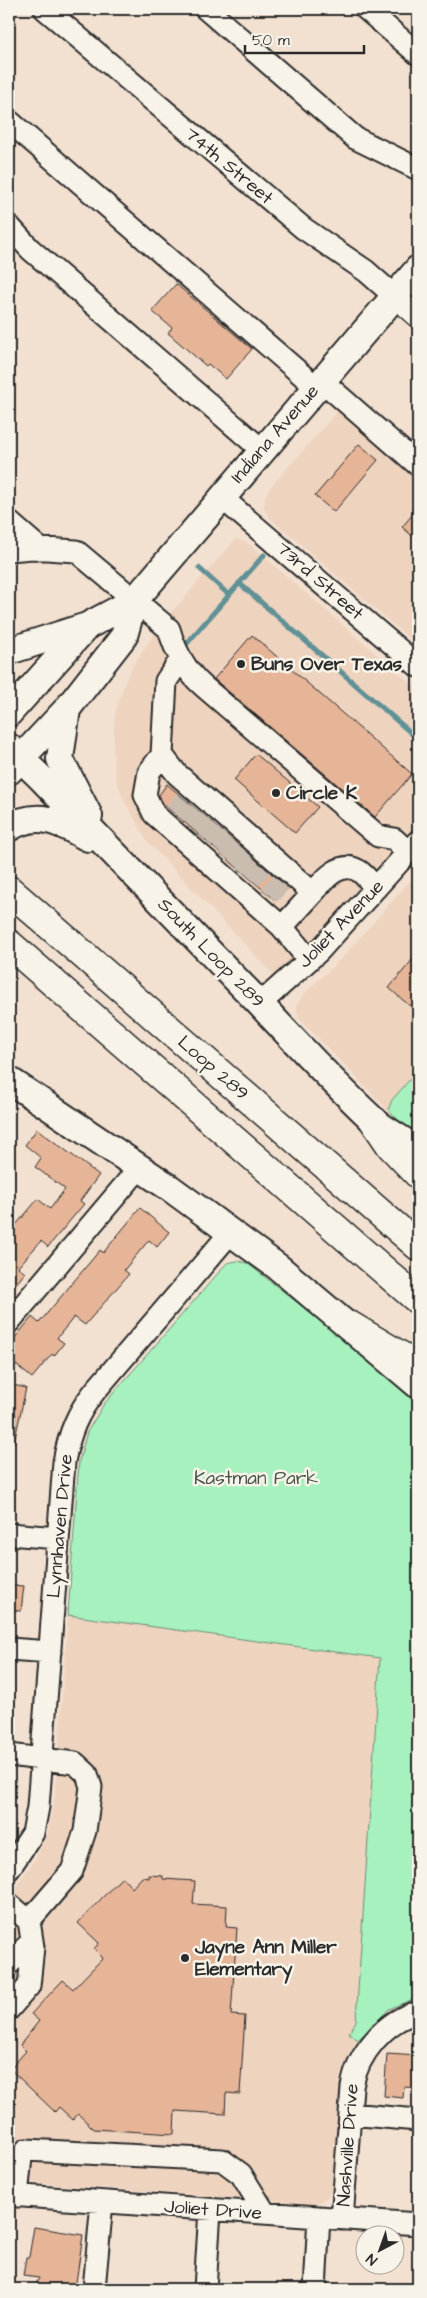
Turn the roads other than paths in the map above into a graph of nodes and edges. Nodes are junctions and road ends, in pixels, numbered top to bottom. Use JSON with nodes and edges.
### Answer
{"nodes":[{"id":1,"x":45,"y":9,"type":"edge"},
{"id":2,"x":206,"y":9,"type":"edge"},
{"id":3,"x":366,"y":9,"type":"edge"},
{"id":4,"x":418,"y":54,"type":"edge"},
{"id":5,"x":9,"y":121,"type":"edge"},
{"id":6,"x":418,"y":169,"type":"edge"},
{"id":7,"x":13,"y":239,"type":"edge"},
{"id":8,"x":418,"y":269,"type":"edge"},
{"id":9,"x":395,"y":296,"type":"junction"},
{"id":10,"x":418,"y":317,"type":"edge"},
{"id":11,"x":319,"y":384,"type":"junction"},
{"id":12,"x":262,"y":450,"type":"junction"},
{"id":13,"x":418,"y":465,"type":"edge"},
{"id":14,"x":221,"y":497,"type":"junction"},
{"id":15,"x":9,"y":522,"type":"edge"},
{"id":16,"x":40,"y":549,"type":"junction"},
{"id":17,"x":9,"y":550,"type":"edge"},
{"id":18,"x":134,"y":601,"type":"junction"},
{"id":19,"x":87,"y":626,"type":"junction"},
{"id":20,"x":9,"y":651,"type":"edge"},
{"id":21,"x":181,"y":659,"type":"junction"},
{"id":22,"x":418,"y":666,"type":"edge"},
{"id":23,"x":67,"y":709,"type":"junction"},
{"id":24,"x":9,"y":713,"type":"edge"},
{"id":25,"x":162,"y":755,"type":"junction"},
{"id":26,"x":13,"y":759,"type":"edge"},
{"id":27,"x":9,"y":828,"type":"edge"},
{"id":28,"x":218,"y":839,"type":"junction"},
{"id":29,"x":107,"y":847,"type":"junction"},
{"id":30,"x":413,"y":847,"type":"edge"},
{"id":31,"x":376,"y":888,"type":"junction"},
{"id":32,"x":274,"y":889,"type":"junction"},
{"id":33,"x":9,"y":890,"type":"edge"},
{"id":34,"x":313,"y":893,"type":"junction"},
{"id":35,"x":282,"y":927,"type":"junction"},
{"id":36,"x":9,"y":944,"type":"edge"},
{"id":37,"x":309,"y":960,"type":"junction"},
{"id":38,"x":260,"y":1004,"type":"junction"},
{"id":39,"x":9,"y":1080,"type":"edge"},
{"id":40,"x":374,"y":1121,"type":"junction"},
{"id":41,"x":418,"y":1152,"type":"edge"},
{"id":42,"x":140,"y":1167,"type":"junction"},
{"id":43,"x":418,"y":1174,"type":"edge"},
{"id":44,"x":231,"y":1232,"type":"junction"},
{"id":45,"x":418,"y":1246,"type":"edge"},
{"id":46,"x":418,"y":1300,"type":"edge"},
{"id":47,"x":9,"y":1322,"type":"edge"},
{"id":48,"x":351,"y":1326,"type":"junction"},
{"id":49,"x":418,"y":1366,"type":"edge"},
{"id":50,"x":418,"y":1385,"type":"edge"},
{"id":51,"x":9,"y":1534,"type":"edge"},
{"id":52,"x":58,"y":1538,"type":"junction"},
{"id":53,"x":9,"y":1648,"type":"edge"},
{"id":54,"x":50,"y":1652,"type":"junction"},
{"id":55,"x":9,"y":1755,"type":"edge"},
{"id":56,"x":42,"y":1758,"type":"junction"},
{"id":57,"x":9,"y":1869,"type":"edge"},
{"id":58,"x":9,"y":1904,"type":"edge"},
{"id":59,"x":31,"y":1931,"type":"junction"},
{"id":60,"x":9,"y":1964,"type":"edge"},
{"id":61,"x":9,"y":2009,"type":"edge"},
{"id":62,"x":418,"y":2012,"type":"edge"},
{"id":63,"x":350,"y":2114,"type":"junction"},
{"id":64,"x":418,"y":2120,"type":"edge"},
{"id":65,"x":13,"y":2196,"type":"edge"},
{"id":66,"x":102,"y":2202,"type":"junction"},
{"id":67,"x":210,"y":2210,"type":"junction"},
{"id":68,"x":265,"y":2213,"type":"junction"},
{"id":69,"x":319,"y":2217,"type":"junction"},
{"id":70,"x":342,"y":2219,"type":"junction"},
{"id":71,"x":418,"y":2224,"type":"edge"},
{"id":72,"x":94,"y":2289,"type":"edge"},
{"id":73,"x":205,"y":2289,"type":"edge"},
{"id":74,"x":315,"y":2289,"type":"edge"}],
"edges":[{"from":1,"to":9,"type":"street","name":"74th Street"},
{"from":2,"to":6,"type":"street"},
{"from":3,"to":4,"type":"street"},
{"from":5,"to":11,"type":"street"},
{"from":7,"to":12,"type":"street"},
{"from":8,"to":9,"type":"main road","name":"Indiana Avenue"},
{"from":9,"to":10,"type":"street","name":"74th Street"},
{"from":9,"to":11,"type":"main road","name":"Indiana Avenue"},
{"from":11,"to":12,"type":"main road","name":"Indiana Avenue"},
{"from":11,"to":13,"type":"street"},
{"from":12,"to":14,"type":"main road","name":"Indiana Avenue"},
{"from":14,"to":18,"type":"main road","name":"Indiana Avenue"},
{"from":14,"to":22,"type":"street","name":"73rd Street"},
{"from":15,"to":16,"type":"street"},
{"from":16,"to":17,"type":"street"},
{"from":16,"to":18,"type":"street"},
{"from":18,"to":19,"type":"main road","name":"Indiana Avenue"},
{"from":18,"to":21,"type":"street"},
{"from":18,"to":23,"type":"main road","name":"Indiana Avenue"},
{"from":19,"to":20,"type":"main road"},
{"from":19,"to":24,"type":"main road","name":"Indiana Avenue"},
{"from":21,"to":25,"type":"street"},
{"from":21,"to":30,"type":"street"},
{"from":23,"to":26,"type":"main road","name":"Indiana Avenue"},
{"from":23,"to":29,"type":"main road"},
{"from":25,"to":28,"type":"street"},
{"from":25,"to":28,"type":"street"},
{"from":26,"to":29,"type":"main road","name":"South Loop 289"},
{"from":27,"to":29,"type":"main road"},
{"from":28,"to":32,"type":"street"},
{"from":28,"to":32,"type":"street"},
{"from":29,"to":38,"type":"main road","name":"South Loop 289"},
{"from":30,"to":31,"type":"street","name":"Joliet Avenue"},
{"from":31,"to":34,"type":"street"},
{"from":31,"to":37,"type":"street","name":"Joliet Avenue"},
{"from":32,"to":34,"type":"street"},
{"from":32,"to":35,"type":"street"},
{"from":33,"to":45,"type":"highway","name":"Loop 289"},
{"from":34,"to":35,"type":"street"},
{"from":35,"to":37,"type":"street"},
{"from":36,"to":46,"type":"highway"},
{"from":37,"to":38,"type":"street","name":"Joliet Avenue"},
{"from":38,"to":40,"type":"main road","name":"South Loop 289"},
{"from":39,"to":42,"type":"main road"},
{"from":40,"to":41,"type":"main road","name":"South Loop 289"},
{"from":40,"to":43,"type":"highway"},
{"from":42,"to":44,"type":"main road"},
{"from":42,"to":47,"type":"street"},
{"from":44,"to":48,"type":"main road"},
{"from":44,"to":52,"type":"street","name":"Lynnhaven Drive"},
{"from":48,"to":49,"type":"highway"},
{"from":48,"to":50,"type":"main road"},
{"from":51,"to":52,"type":"street"},
{"from":52,"to":54,"type":"street","name":"Lynnhaven Drive"},
{"from":53,"to":54,"type":"street"},
{"from":54,"to":56,"type":"street","name":"Lynnhaven Drive"},
{"from":55,"to":56,"type":"street"},
{"from":56,"to":57,"type":"street","name":"Lynnhaven Drive"},
{"from":56,"to":59,"type":"street"},
{"from":58,"to":59,"type":"street"},
{"from":59,"to":60,"type":"street"},
{"from":59,"to":61,"type":"street"},
{"from":62,"to":63,"type":"street","name":"Nashville Drive"},
{"from":63,"to":64,"type":"street"},
{"from":63,"to":70,"type":"street","name":"Nashville Drive"},
{"from":65,"to":66,"type":"street","name":"Joliet Drive"},
{"from":65,"to":68,"type":"street"},
{"from":66,"to":67,"type":"street","name":"Joliet Drive"},
{"from":66,"to":72,"type":"street"},
{"from":67,"to":68,"type":"street","name":"Joliet Drive"},
{"from":67,"to":73,"type":"street"},
{"from":68,"to":69,"type":"street","name":"Joliet Drive"},
{"from":69,"to":70,"type":"street","name":"Joliet Drive"},
{"from":69,"to":74,"type":"street"},
{"from":70,"to":71,"type":"street","name":"Joliet Drive"}]}
